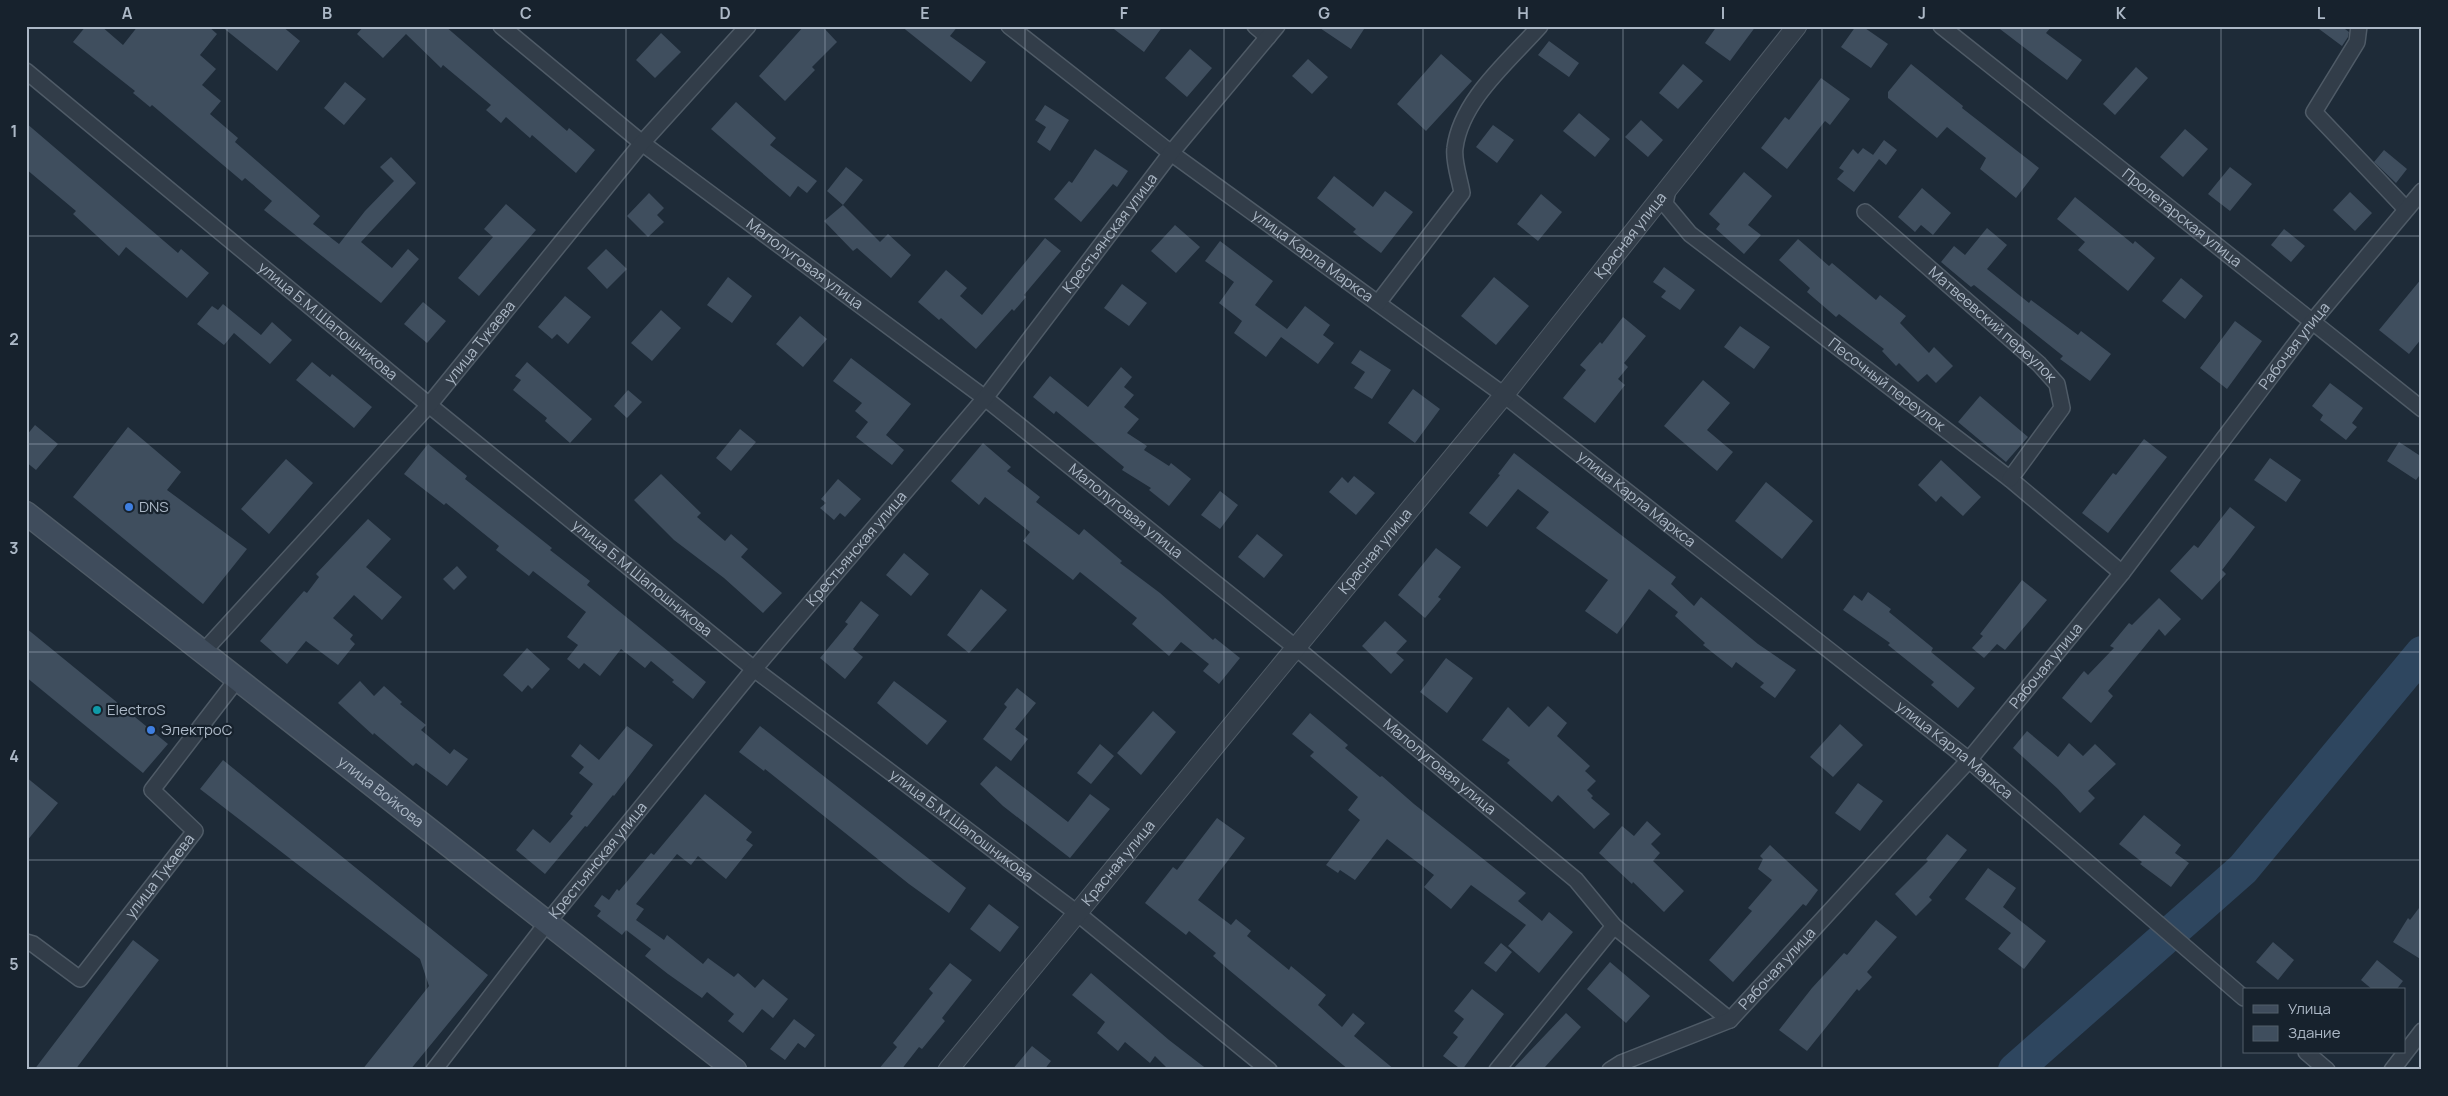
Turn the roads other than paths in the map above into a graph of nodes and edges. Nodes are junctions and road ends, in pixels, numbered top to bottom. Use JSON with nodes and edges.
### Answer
{"nodes":[{"id":1,"x":501,"y":26,"type":"edge"},
{"id":2,"x":748,"y":26,"type":"edge"},
{"id":3,"x":1009,"y":26,"type":"edge"},
{"id":4,"x":1255,"y":26,"type":"edge"},
{"id":5,"x":1540,"y":26,"type":"edge"},
{"id":6,"x":1797,"y":26,"type":"edge"},
{"id":7,"x":1941,"y":26,"type":"edge"},
{"id":8,"x":2359,"y":26,"type":"edge"},
{"id":9,"x":1272,"y":32,"type":"edge"},
{"id":10,"x":26,"y":71,"type":"edge"},
{"id":11,"x":642,"y":143,"type":"junction"},
{"id":12,"x":1171,"y":153,"type":"junction"},
{"id":13,"x":1668,"y":189,"type":"junction"},
{"id":14,"x":2422,"y":192,"type":"edge"},
{"id":15,"x":2406,"y":209,"type":"junction"},
{"id":16,"x":1865,"y":212,"type":"dead end"},
{"id":17,"x":1378,"y":303,"type":"junction"},
{"id":18,"x":2312,"y":322,"type":"junction"},
{"id":19,"x":1504,"y":395,"type":"junction"},
{"id":20,"x":985,"y":398,"type":"junction"},
{"id":21,"x":429,"y":405,"type":"junction"},
{"id":22,"x":2422,"y":409,"type":"edge"},
{"id":23,"x":2010,"y":479,"type":"junction"},
{"id":24,"x":26,"y":513,"type":"edge"},
{"id":25,"x":2122,"y":573,"type":"junction"},
{"id":26,"x":1295,"y":647,"type":"junction"},
{"id":27,"x":204,"y":651,"type":"junction"},
{"id":28,"x":754,"y":669,"type":"junction"},
{"id":29,"x":238,"y":678,"type":"junction"},
{"id":30,"x":1969,"y":760,"type":"junction"},
{"id":31,"x":1077,"y":913,"type":"junction"},
{"id":32,"x":547,"y":923,"type":"junction"},
{"id":33,"x":1614,"y":926,"type":"junction"},
{"id":34,"x":26,"y":942,"type":"edge"},
{"id":35,"x":2243,"y":997,"type":"edge"},
{"id":36,"x":1730,"y":1020,"type":"junction"},
{"id":37,"x":2422,"y":1032,"type":"edge"},
{"id":38,"x":2406,"y":1052,"type":"edge"},
{"id":39,"x":2308,"y":1054,"type":"edge"},
{"id":40,"x":2405,"y":1054,"type":"edge"},
{"id":41,"x":434,"y":1070,"type":"edge"},
{"id":42,"x":736,"y":1070,"type":"edge"},
{"id":43,"x":948,"y":1070,"type":"edge"},
{"id":44,"x":1270,"y":1070,"type":"edge"},
{"id":45,"x":1497,"y":1070,"type":"edge"},
{"id":46,"x":1610,"y":1070,"type":"edge"},
{"id":47,"x":2326,"y":1070,"type":"edge"},
{"id":48,"x":2392,"y":1070,"type":"edge"}],
"edges":[{"from":1,"to":11,"type":"street","name":"Малолуговая улица"},
{"from":2,"to":11,"type":"street","name":"улица Тукаева"},
{"from":3,"to":12,"type":"street","name":"улица Карла Маркса"},
{"from":4,"to":9,"type":"street"},
{"from":5,"to":17,"type":"street"},
{"from":6,"to":13,"type":"street","name":"Красная улица"},
{"from":7,"to":18,"type":"street","name":"Пролетарская улица"},
{"from":8,"to":15,"type":"street"},
{"from":9,"to":12,"type":"street","name":"Крестьянская улица"},
{"from":10,"to":21,"type":"street","name":"улица Б.М.Шапошникова"},
{"from":11,"to":20,"type":"street","name":"Малолуговая улица"},
{"from":11,"to":21,"type":"street","name":"улица Тукаева"},
{"from":12,"to":17,"type":"street","name":"улица Карла Маркса"},
{"from":12,"to":20,"type":"street","name":"Крестьянская улица"},
{"from":13,"to":19,"type":"street","name":"Красная улица"},
{"from":13,"to":23,"type":"street","name":"Песочный переулок"},
{"from":14,"to":15,"type":"street","name":"Рабочая улица"},
{"from":15,"to":18,"type":"street","name":"Рабочая улица"},
{"from":16,"to":23,"type":"street","name":"Матвеевский переулок"},
{"from":17,"to":19,"type":"street","name":"улица Карла Маркса"},
{"from":18,"to":22,"type":"street","name":"Пролетарская улица"},
{"from":18,"to":25,"type":"street","name":"Рабочая улица"},
{"from":19,"to":26,"type":"street","name":"Красная улица"},
{"from":19,"to":30,"type":"street","name":"улица Карла Маркса"},
{"from":20,"to":26,"type":"street","name":"Малолуговая улица"},
{"from":20,"to":28,"type":"street","name":"Крестьянская улица"},
{"from":21,"to":27,"type":"street","name":"улица Тукаева"},
{"from":21,"to":28,"type":"street","name":"улица Б.М.Шапошникова"},
{"from":23,"to":25,"type":"street","name":"Песочный переулок"},
{"from":24,"to":27,"type":"main road","name":"улица Войкова"},
{"from":25,"to":30,"type":"street","name":"Рабочая улица"},
{"from":26,"to":31,"type":"street","name":"Красная улица"},
{"from":26,"to":33,"type":"street","name":"Малолуговая улица"},
{"from":27,"to":29,"type":"main road","name":"улица Войкова"},
{"from":28,"to":31,"type":"street","name":"улица Б.М.Шапошникова"},
{"from":28,"to":32,"type":"street","name":"Крестьянская улица"},
{"from":29,"to":32,"type":"main road","name":"улица Войкова"},
{"from":29,"to":34,"type":"street","name":"улица Тукаева"},
{"from":30,"to":35,"type":"street","name":"улица Карла Маркса"},
{"from":30,"to":36,"type":"street","name":"Рабочая улица"},
{"from":31,"to":43,"type":"street","name":"Красная улица"},
{"from":31,"to":44,"type":"street","name":"улица Б.М.Шапошникова"},
{"from":32,"to":41,"type":"street","name":"Крестьянская улица"},
{"from":32,"to":42,"type":"main road","name":"улица Войкова"},
{"from":33,"to":36,"type":"street","name":"Малолуговая улица"},
{"from":33,"to":45,"type":"street"},
{"from":36,"to":46,"type":"street","name":"Рабочая улица"},
{"from":37,"to":38,"type":"street"},
{"from":39,"to":47,"type":"street"},
{"from":40,"to":48,"type":"street"}]}
